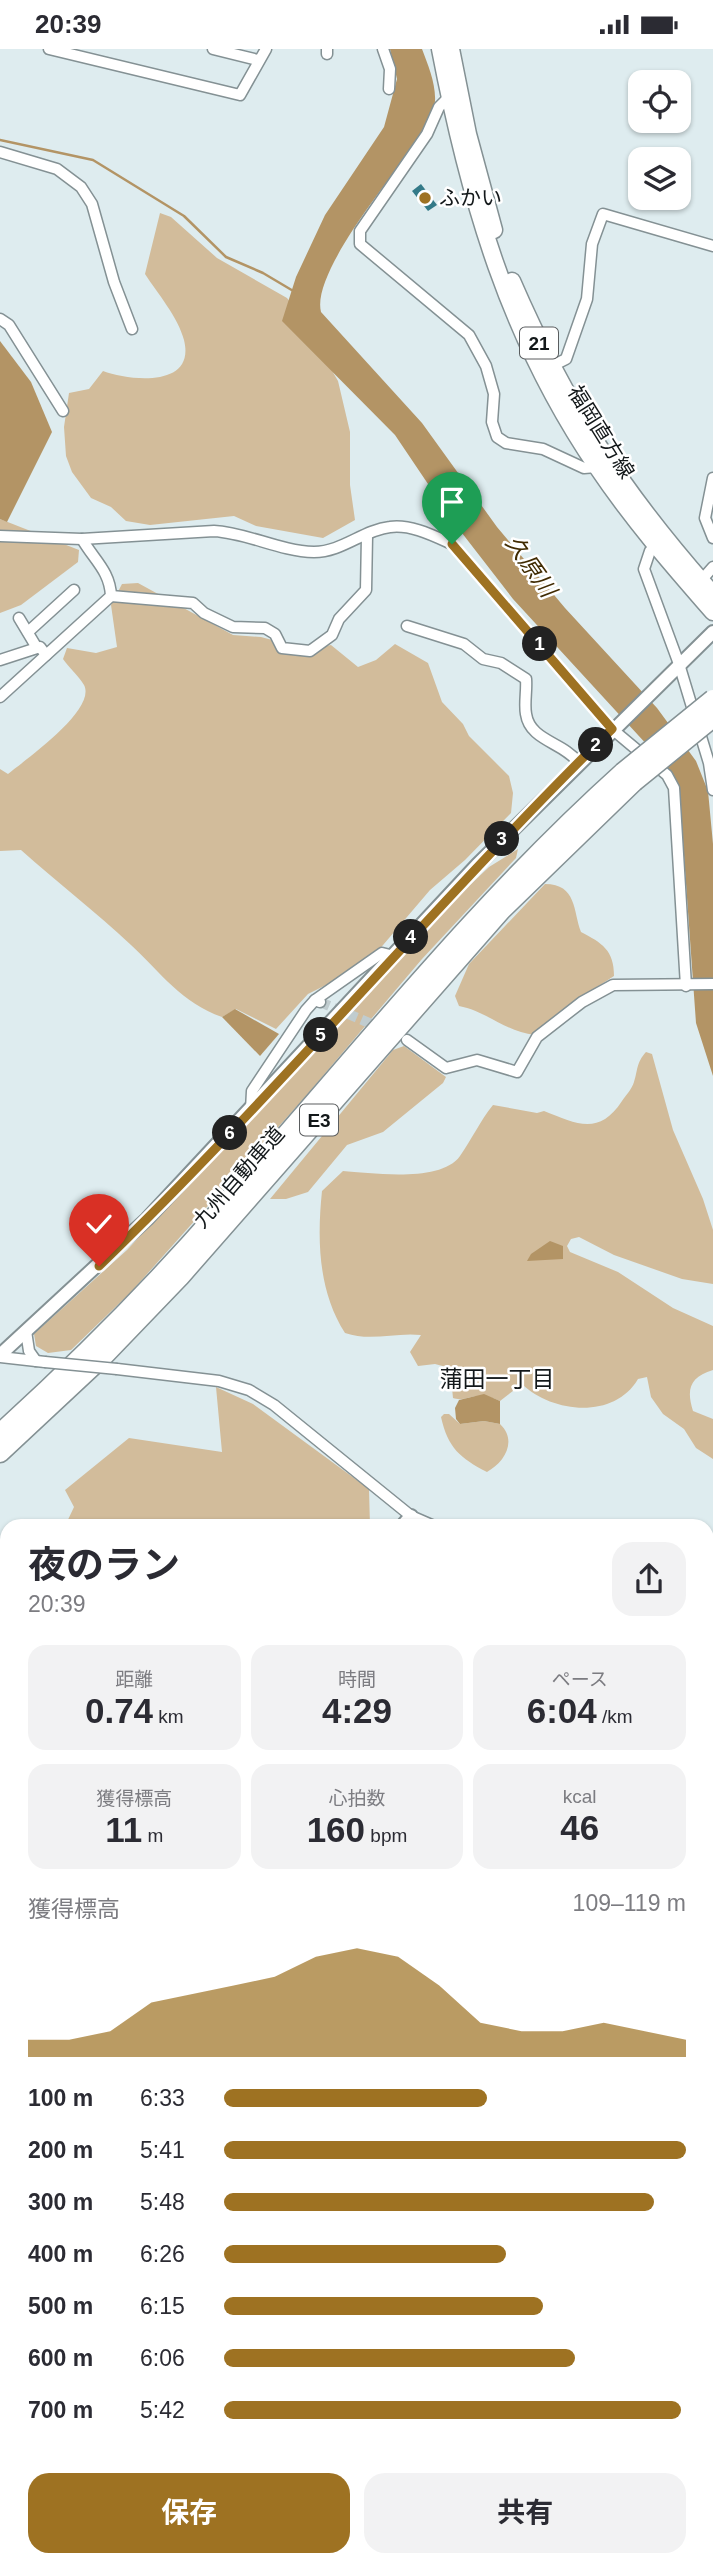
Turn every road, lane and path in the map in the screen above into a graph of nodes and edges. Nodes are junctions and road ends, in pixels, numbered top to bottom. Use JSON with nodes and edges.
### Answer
{"nodes":[{"id":1,"x":49,"y":49,"type":"edge"},
{"id":2,"x":213,"y":49,"type":"edge"},
{"id":3,"x":266,"y":49,"type":"edge"},
{"id":4,"x":383,"y":49,"type":"edge"},
{"id":5,"x":440,"y":49,"type":"edge"},
{"id":6,"x":452,"y":49,"type":"edge"},
{"id":7,"x":258,"y":60,"type":"junction"},
{"id":8,"x":389,"y":89,"type":"dead end"},
{"id":9,"x":450,"y":96,"type":"junction"},
{"id":10,"x":0,"y":152,"type":"edge"},
{"id":11,"x":713,"y":246,"type":"edge"},
{"id":12,"x":0,"y":319,"type":"edge"},
{"id":13,"x":132,"y":328,"type":"dead end"},
{"id":14,"x":550,"y":367,"type":"junction"},
{"id":15,"x":63,"y":411,"type":"dead end"},
{"id":16,"x":596,"y":467,"type":"junction"},
{"id":17,"x":713,"y":478,"type":"edge"},
{"id":18,"x":367,"y":535,"type":"junction"},
{"id":19,"x":0,"y":536,"type":"edge"},
{"id":20,"x":713,"y":538,"type":"edge"},
{"id":21,"x":82,"y":539,"type":"junction"},
{"id":22,"x":656,"y":547,"type":"junction"},
{"id":23,"x":713,"y":568,"type":"edge"},
{"id":24,"x":697,"y":585,"type":"junction"},
{"id":25,"x":74,"y":590,"type":"dead end"},
{"id":26,"x":713,"y":594,"type":"edge"},
{"id":27,"x":111,"y":596,"type":"junction"},
{"id":28,"x":713,"y":612,"type":"edge"},
{"id":29,"x":19,"y":618,"type":"dead end"},
{"id":30,"x":407,"y":626,"type":"dead end"},
{"id":31,"x":28,"y":632,"type":"junction"},
{"id":32,"x":713,"y":632,"type":"edge"},
{"id":33,"x":37,"y":647,"type":"junction"},
{"id":34,"x":46,"y":655,"type":"junction"},
{"id":35,"x":0,"y":660,"type":"edge"},
{"id":36,"x":679,"y":664,"type":"junction"},
{"id":37,"x":0,"y":697,"type":"edge"},
{"id":38,"x":713,"y":699,"type":"edge"},
{"id":39,"x":713,"y":718,"type":"edge"},
{"id":40,"x":612,"y":729,"type":"junction"},
{"id":41,"x":578,"y":762,"type":"junction"},
{"id":42,"x":629,"y":777,"type":"junction"},
{"id":43,"x":713,"y":790,"type":"edge"},
{"id":44,"x":394,"y":956,"type":"junction"},
{"id":45,"x":713,"y":984,"type":"edge"},
{"id":46,"x":686,"y":986,"type":"junction"},
{"id":47,"x":407,"y":1040,"type":"dead end"},
{"id":48,"x":251,"y":1110,"type":"junction"},
{"id":49,"x":26,"y":1331,"type":"junction"},
{"id":50,"x":0,"y":1356,"type":"edge"},
{"id":51,"x":41,"y":1361,"type":"junction"},
{"id":52,"x":0,"y":1433,"type":"edge"},
{"id":53,"x":0,"y":1453,"type":"edge"},
{"id":54,"x":411,"y":1516,"type":"junction"},
{"id":55,"x":408,"y":1519,"type":"edge"},
{"id":56,"x":418,"y":1519,"type":"edge"}],
"edges":[{"from":1,"to":7,"type":"street"},
{"from":2,"to":7,"type":"street"},
{"from":3,"to":7,"type":"street"},
{"from":4,"to":8,"type":"street"},
{"from":5,"to":9,"type":"main road","name":"福岡直方線","number":"21"},
{"from":6,"to":14,"type":"main road","name":"福岡直方線","number":"21"},
{"from":9,"to":16,"type":"main road","name":"福岡直方線","number":"21"},
{"from":9,"to":16,"type":"street"},
{"from":10,"to":13,"type":"street"},
{"from":11,"to":14,"type":"street"},
{"from":12,"to":15,"type":"street"},
{"from":14,"to":24,"type":"main road","name":"福岡直方線","number":"21"},
{"from":16,"to":22,"type":"main road","name":"福岡直方線","number":"21"},
{"from":17,"to":20,"type":"street"},
{"from":18,"to":21,"type":"street"},
{"from":18,"to":27,"type":"street"},
{"from":18,"to":40,"type":"street"},
{"from":19,"to":21,"type":"street"},
{"from":21,"to":27,"type":"street"},
{"from":22,"to":24,"type":"main road","name":"福岡直方線","number":"21"},
{"from":22,"to":36,"type":"street"},
{"from":23,"to":24,"type":"street"},
{"from":24,"to":26,"type":"main road","name":"福岡直方線","number":"21"},
{"from":24,"to":28,"type":"main road","name":"福岡直方線","number":"21"},
{"from":25,"to":31,"type":"street"},
{"from":27,"to":34,"type":"street"},
{"from":29,"to":31,"type":"street"},
{"from":30,"to":41,"type":"street"},
{"from":31,"to":33,"type":"street"},
{"from":32,"to":36,"type":"street"},
{"from":33,"to":34,"type":"street"},
{"from":33,"to":35,"type":"street"},
{"from":34,"to":37,"type":"street"},
{"from":36,"to":40,"type":"street"},
{"from":36,"to":43,"type":"street"},
{"from":38,"to":42,"type":"highway","name":"九州自動車道","number":"E3","bridge":true},
{"from":39,"to":42,"type":"highway","name":"九州自動車道","number":"E3","bridge":true},
{"from":40,"to":41,"type":"street"},
{"from":40,"to":46,"type":"street"},
{"from":41,"to":44,"type":"street"},
{"from":42,"to":52,"type":"highway","name":"九州自動車道","number":"E3"},
{"from":42,"to":53,"type":"highway","name":"九州自動車道","number":"E3"},
{"from":44,"to":48,"type":"street"},
{"from":44,"to":48,"type":"street"},
{"from":45,"to":46,"type":"street"},
{"from":46,"to":47,"type":"street"},
{"from":48,"to":49,"type":"street"},
{"from":49,"to":50,"type":"street"},
{"from":49,"to":51,"type":"street"},
{"from":50,"to":51,"type":"street"},
{"from":51,"to":54,"type":"street","bridge":true},
{"from":54,"to":55,"type":"street"},
{"from":54,"to":56,"type":"street"}]}
